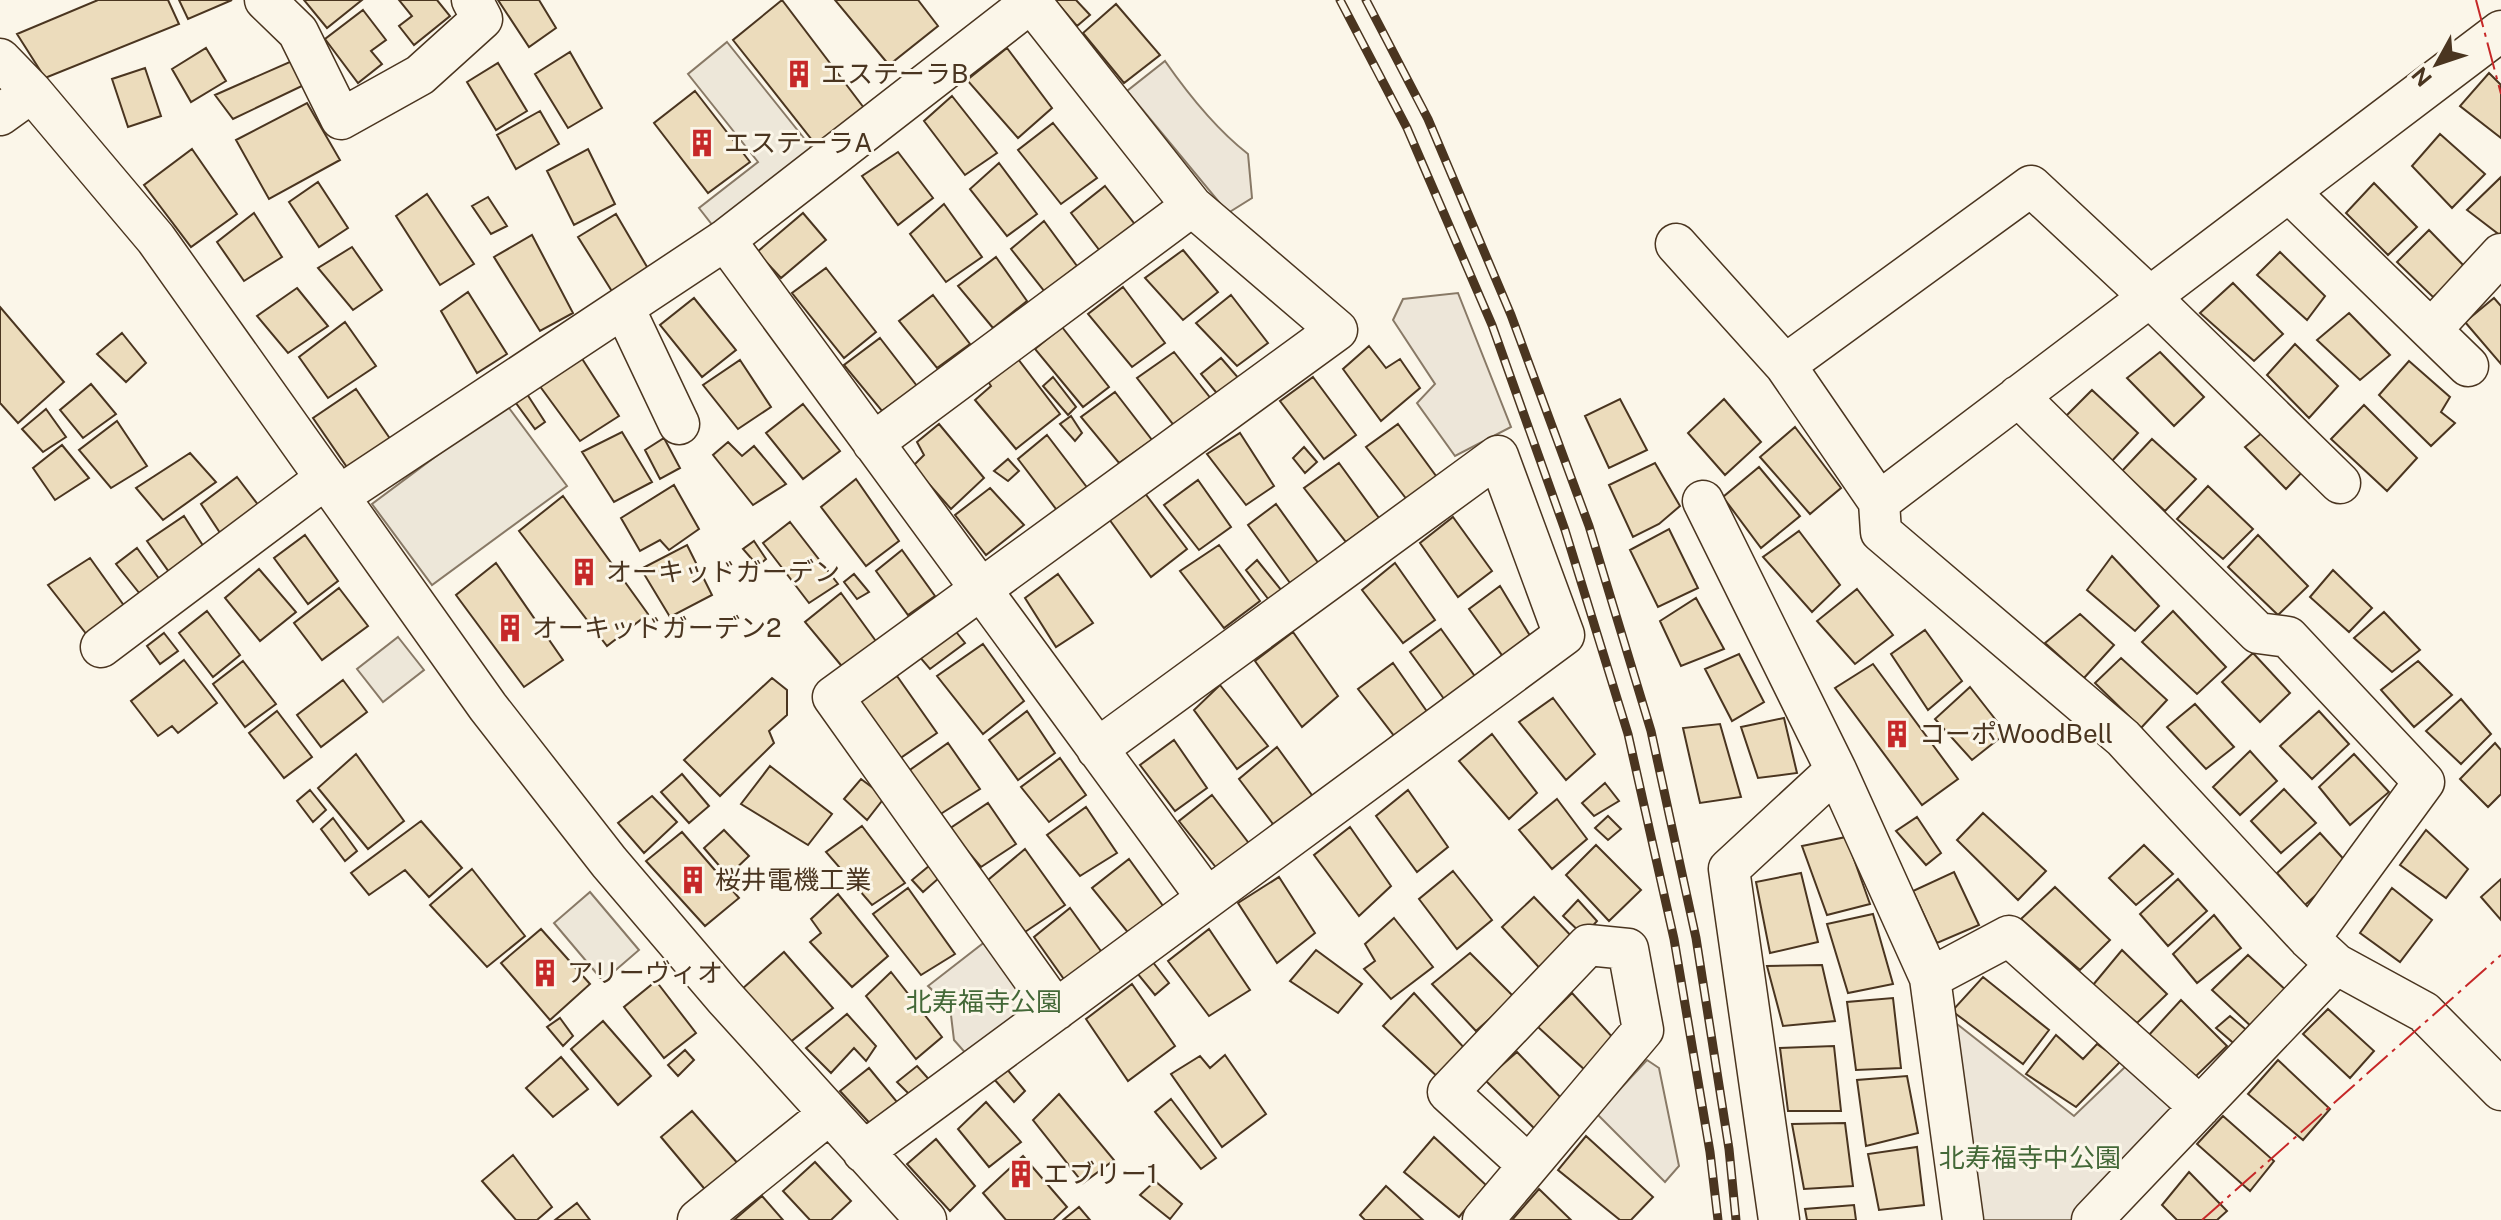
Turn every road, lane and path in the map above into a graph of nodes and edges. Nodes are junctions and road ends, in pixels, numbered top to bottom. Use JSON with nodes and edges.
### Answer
{"nodes":[{"id":1,"x":265,"y":0,"type":"edge"},
{"id":2,"x":472,"y":0,"type":"edge"},
{"id":3,"x":1032,"y":1,"type":"edge"},
{"id":4,"x":2501,"y":31,"type":"edge"},
{"id":5,"x":0,"y":59,"type":"edge"},
{"id":6,"x":32,"y":92,"type":"junction"},
{"id":7,"x":0,"y":115,"type":"edge"},
{"id":8,"x":2289,"y":192,"type":"junction"},
{"id":9,"x":1192,"y":206,"type":"junction"},
{"id":10,"x":725,"y":240,"type":"junction"},
{"id":11,"x":1676,"y":244,"type":"dead end"},
{"id":12,"x":2501,"y":254,"type":"edge"},
{"id":13,"x":2150,"y":297,"type":"junction"},
{"id":14,"x":624,"y":308,"type":"junction"},
{"id":15,"x":2431,"y":330,"type":"junction"},
{"id":16,"x":1785,"y":365,"type":"junction"},
{"id":17,"x":2468,"y":366,"type":"dead end"},
{"id":18,"x":2018,"y":396,"type":"junction"},
{"id":19,"x":679,"y":424,"type":"dead end"},
{"id":20,"x":873,"y":443,"type":"junction"},
{"id":21,"x":2340,"y":483,"type":"dead end"},
{"id":22,"x":333,"y":487,"type":"junction"},
{"id":23,"x":1703,"y":501,"type":"dead end"},
{"id":24,"x":1879,"y":502,"type":"junction"},
{"id":25,"x":980,"y":590,"type":"junction"},
{"id":26,"x":101,"y":647,"type":"dead end"},
{"id":27,"x":1097,"y":749,"type":"junction"},
{"id":28,"x":1836,"y":770,"type":"junction"},
{"id":29,"x":1207,"y":898,"type":"junction"},
{"id":30,"x":2322,"y":952,"type":"junction"},
{"id":31,"x":1930,"y":978,"type":"junction"},
{"id":32,"x":1056,"y":1010,"type":"junction"},
{"id":33,"x":2501,"y":1090,"type":"edge"},
{"id":34,"x":2200,"y":1107,"type":"junction"},
{"id":35,"x":829,"y":1114,"type":"junction"},
{"id":36,"x":863,"y":1152,"type":"junction"},
{"id":37,"x":1528,"y":1165,"type":"junction"},
{"id":38,"x":698,"y":1220,"type":"edge"},
{"id":39,"x":926,"y":1220,"type":"edge"},
{"id":40,"x":1483,"y":1220,"type":"edge"},
{"id":41,"x":1779,"y":1220,"type":"edge"},
{"id":42,"x":1963,"y":1220,"type":"edge"},
{"id":43,"x":2092,"y":1220,"type":"edge"}],
"edges":[{"from":1,"to":2,"type":"street"},
{"from":3,"to":9,"type":"street"},
{"from":3,"to":10,"type":"street"},
{"from":4,"to":8,"type":"street"},
{"from":5,"to":6,"type":"street"},
{"from":6,"to":7,"type":"street"},
{"from":6,"to":22,"type":"street"},
{"from":8,"to":13,"type":"street"},
{"from":8,"to":15,"type":"street"},
{"from":9,"to":20,"type":"street"},
{"from":9,"to":25,"type":"street"},
{"from":10,"to":14,"type":"street"},
{"from":10,"to":20,"type":"street"},
{"from":11,"to":16,"type":"street"},
{"from":12,"to":15,"type":"street"},
{"from":13,"to":16,"type":"street"},
{"from":13,"to":18,"type":"street"},
{"from":13,"to":21,"type":"street"},
{"from":14,"to":19,"type":"street"},
{"from":14,"to":22,"type":"street"},
{"from":15,"to":17,"type":"street"},
{"from":16,"to":24,"type":"street"},
{"from":18,"to":24,"type":"street"},
{"from":18,"to":30,"type":"street"},
{"from":20,"to":25,"type":"street"},
{"from":22,"to":26,"type":"street"},
{"from":22,"to":35,"type":"street"},
{"from":23,"to":28,"type":"street"},
{"from":24,"to":30,"type":"street"},
{"from":25,"to":27,"type":"street"},
{"from":25,"to":32,"type":"street"},
{"from":27,"to":29,"type":"street"},
{"from":27,"to":29,"type":"street"},
{"from":28,"to":31,"type":"street"},
{"from":28,"to":41,"type":"street"},
{"from":29,"to":32,"type":"street"},
{"from":30,"to":33,"type":"street"},
{"from":30,"to":34,"type":"street"},
{"from":31,"to":34,"type":"street"},
{"from":31,"to":42,"type":"street"},
{"from":32,"to":36,"type":"street"},
{"from":34,"to":43,"type":"street"},
{"from":35,"to":36,"type":"street"},
{"from":35,"to":38,"type":"street"},
{"from":36,"to":39,"type":"street"},
{"from":37,"to":37,"type":"street"},
{"from":37,"to":40,"type":"street"}]}
